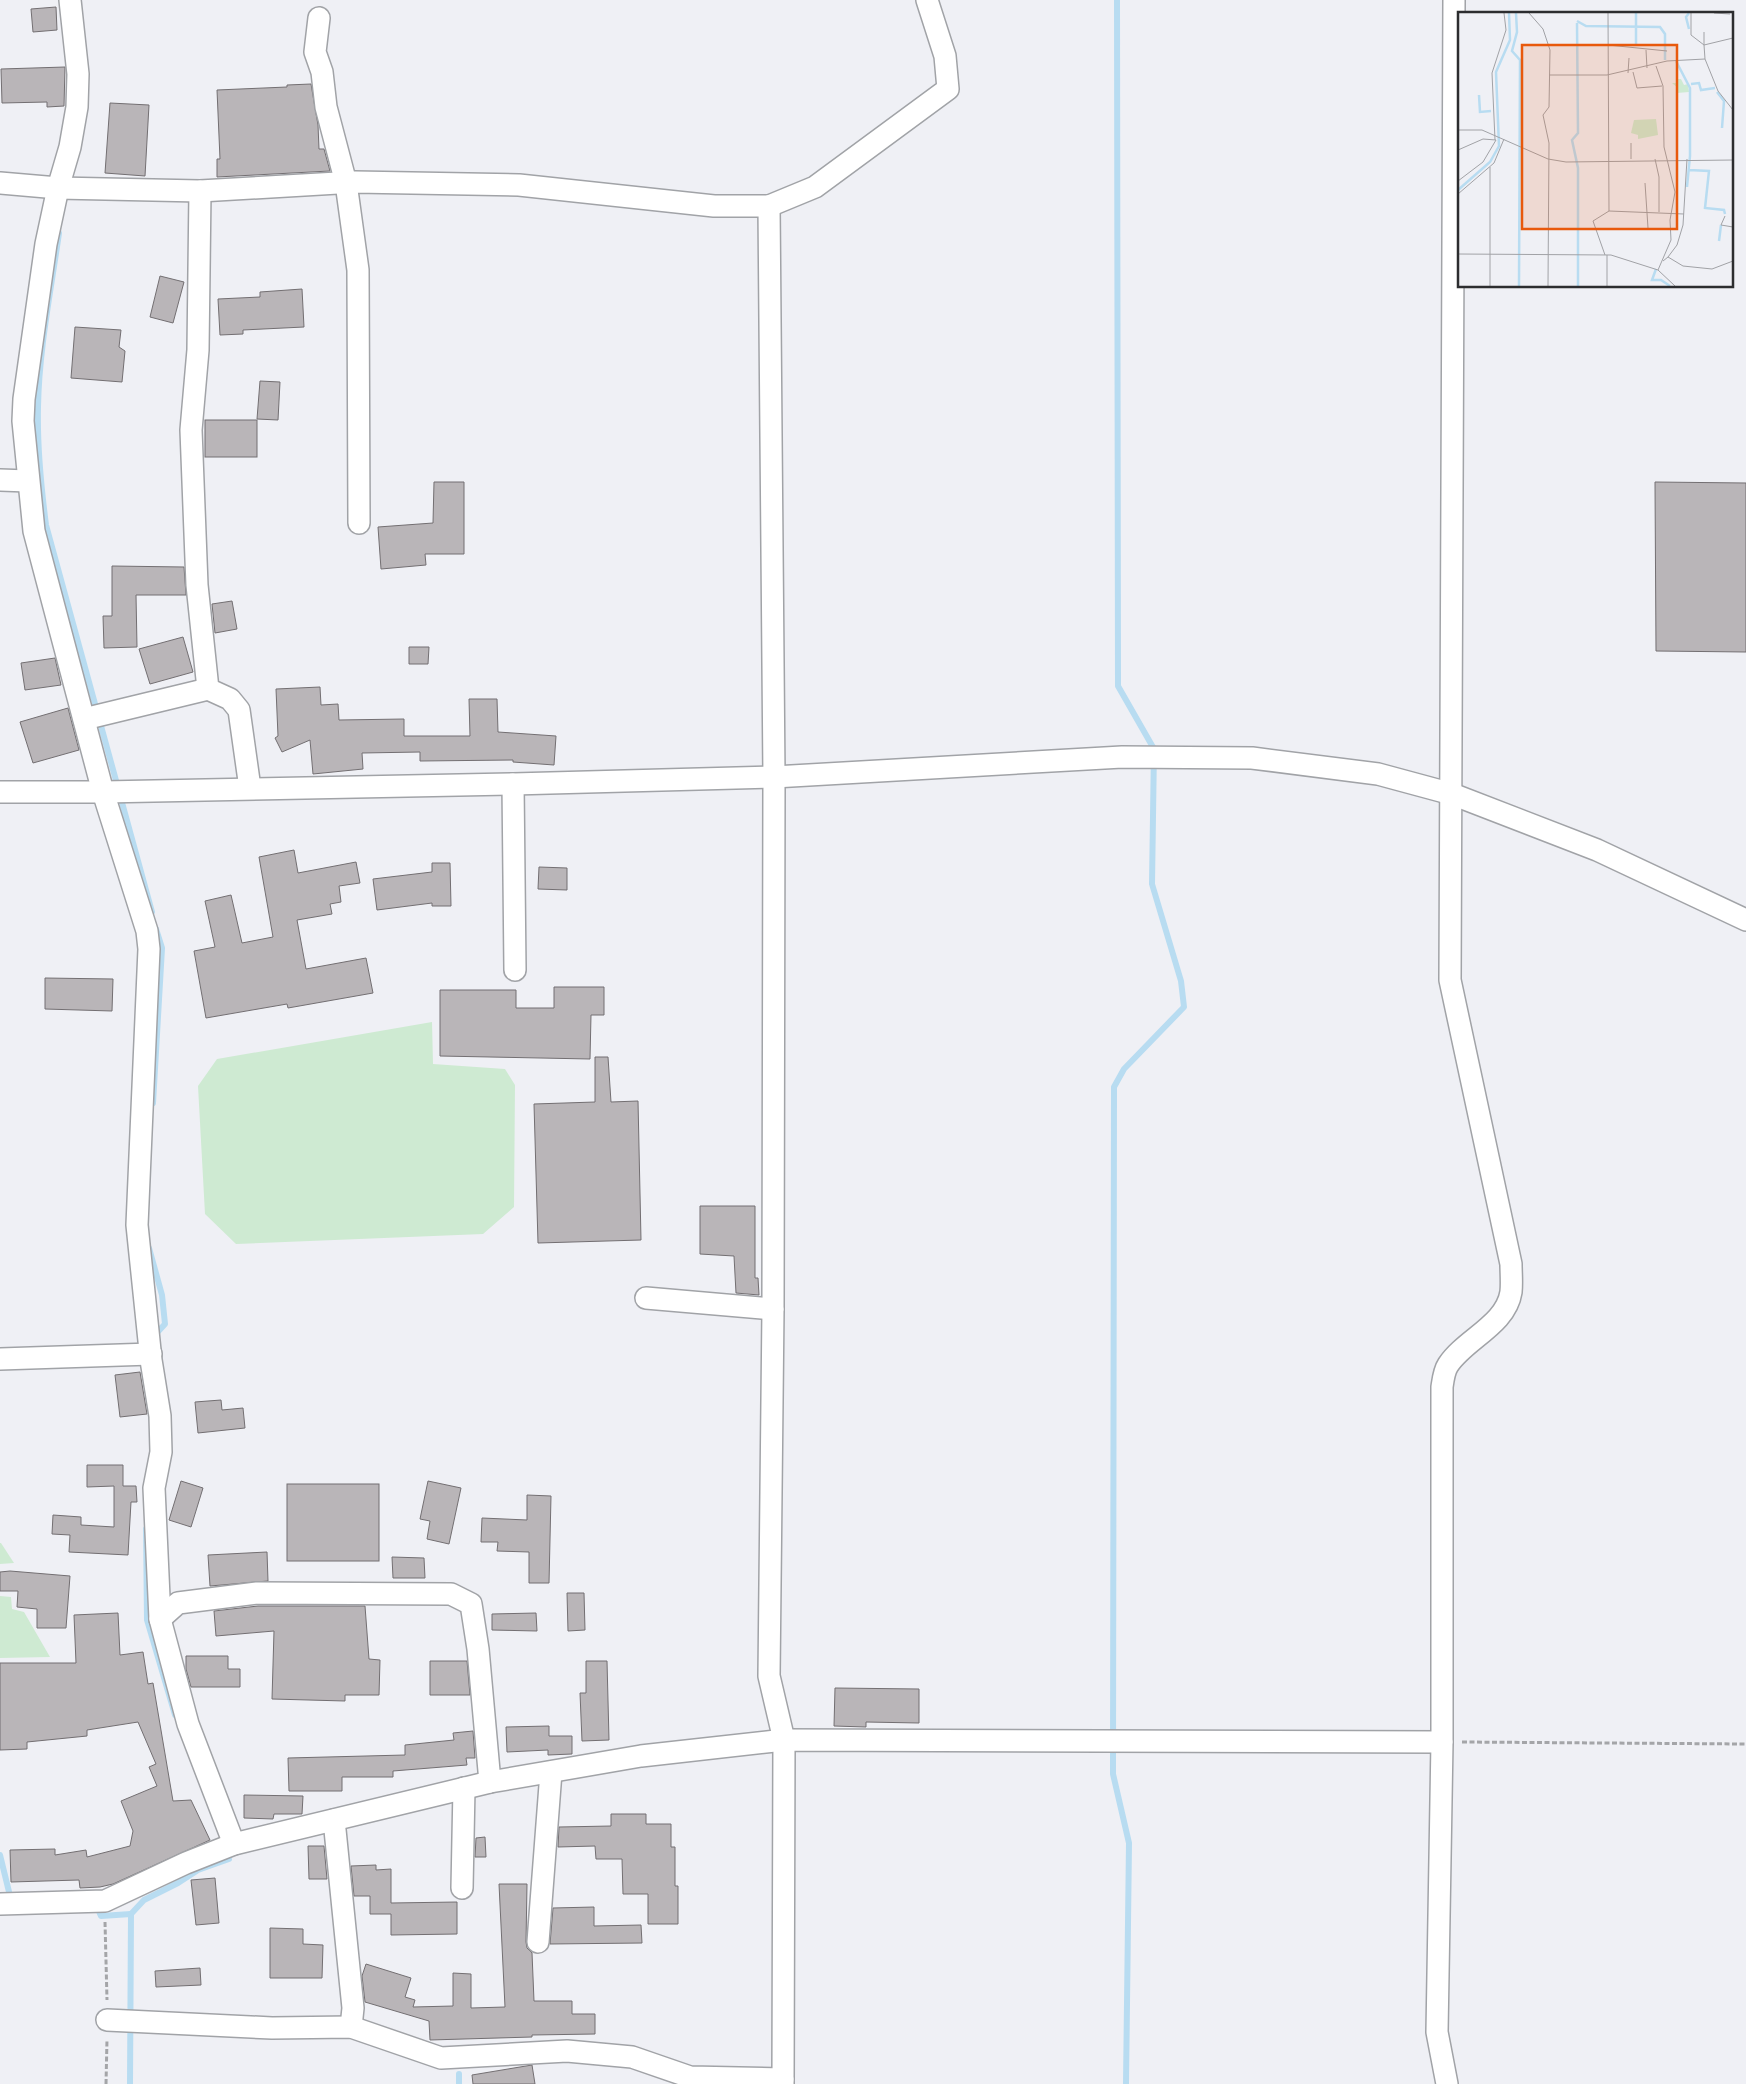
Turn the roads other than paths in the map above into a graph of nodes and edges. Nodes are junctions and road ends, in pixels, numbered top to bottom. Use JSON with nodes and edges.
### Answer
{"nodes":[{"id":1,"x":70,"y":0,"type":"edge"},
{"id":2,"x":927,"y":0,"type":"edge"},
{"id":3,"x":1454,"y":0,"type":"edge"},
{"id":4,"x":319,"y":18,"type":"dead end"},
{"id":5,"x":0,"y":183,"type":"edge"},
{"id":6,"x":346,"y":183,"type":"junction"},
{"id":7,"x":58,"y":188,"type":"junction"},
{"id":8,"x":200,"y":192,"type":"junction"},
{"id":9,"x":770,"y":206,"type":"junction"},
{"id":10,"x":0,"y":480,"type":"edge"},
{"id":11,"x":28,"y":481,"type":"junction"},
{"id":12,"x":359,"y":523,"type":"dead end"},
{"id":13,"x":208,"y":689,"type":"junction"},
{"id":14,"x":84,"y":719,"type":"junction"},
{"id":15,"x":774,"y":777,"type":"junction"},
{"id":16,"x":513,"y":784,"type":"junction"},
{"id":17,"x":250,"y":788,"type":"junction"},
{"id":18,"x":0,"y":792,"type":"edge"},
{"id":19,"x":103,"y":792,"type":"junction"},
{"id":20,"x":1452,"y":794,"type":"junction"},
{"id":21,"x":1744,"y":919,"type":"edge"},
{"id":22,"x":515,"y":970,"type":"dead end"},
{"id":23,"x":646,"y":1298,"type":"dead end"},
{"id":24,"x":773,"y":1309,"type":"junction"},
{"id":25,"x":151,"y":1354,"type":"junction"},
{"id":26,"x":0,"y":1359,"type":"edge"},
{"id":27,"x":160,"y":1619,"type":"junction"},
{"id":28,"x":784,"y":1740,"type":"junction"},
{"id":29,"x":1442,"y":1742,"type":"junction"},
{"id":30,"x":551,"y":1772,"type":"junction"},
{"id":31,"x":490,"y":1782,"type":"junction"},
{"id":32,"x":464,"y":1788,"type":"junction"},
{"id":33,"x":334,"y":1820,"type":"junction"},
{"id":34,"x":234,"y":1844,"type":"junction"},
{"id":35,"x":462,"y":1888,"type":"dead end"},
{"id":36,"x":0,"y":1904,"type":"edge"},
{"id":37,"x":538,"y":1942,"type":"dead end"},
{"id":38,"x":107,"y":2020,"type":"road end"},
{"id":39,"x":351,"y":2027,"type":"junction"},
{"id":40,"x":783,"y":2081,"type":"edge"},
{"id":41,"x":1447,"y":2084,"type":"edge"}],
"edges":[{"from":1,"to":7,"type":"street"},
{"from":2,"to":9,"type":"street"},
{"from":3,"to":20,"type":"street"},
{"from":4,"to":6,"type":"street"},
{"from":5,"to":7,"type":"street"},
{"from":6,"to":8,"type":"street"},
{"from":6,"to":9,"type":"street"},
{"from":6,"to":12,"type":"street"},
{"from":7,"to":8,"type":"street"},
{"from":7,"to":11,"type":"street"},
{"from":8,"to":13,"type":"street"},
{"from":9,"to":15,"type":"street"},
{"from":10,"to":11,"type":"street"},
{"from":11,"to":14,"type":"street"},
{"from":13,"to":14,"type":"street"},
{"from":13,"to":17,"type":"street"},
{"from":14,"to":19,"type":"street"},
{"from":15,"to":16,"type":"street"},
{"from":15,"to":20,"type":"street"},
{"from":15,"to":24,"type":"street"},
{"from":16,"to":17,"type":"street"},
{"from":16,"to":22,"type":"street"},
{"from":17,"to":19,"type":"street"},
{"from":18,"to":19,"type":"street"},
{"from":19,"to":25,"type":"street"},
{"from":20,"to":21,"type":"street"},
{"from":20,"to":29,"type":"street"},
{"from":23,"to":24,"type":"street"},
{"from":24,"to":28,"type":"street"},
{"from":25,"to":26,"type":"street"},
{"from":25,"to":27,"type":"street"},
{"from":27,"to":31,"type":"street"},
{"from":27,"to":34,"type":"street"},
{"from":28,"to":29,"type":"street"},
{"from":28,"to":30,"type":"street"},
{"from":28,"to":40,"type":"street"},
{"from":29,"to":41,"type":"street"},
{"from":30,"to":31,"type":"street"},
{"from":30,"to":37,"type":"street"},
{"from":31,"to":32,"type":"street"},
{"from":32,"to":33,"type":"street"},
{"from":32,"to":35,"type":"street"},
{"from":33,"to":34,"type":"street"},
{"from":33,"to":39,"type":"street"},
{"from":34,"to":36,"type":"street"},
{"from":38,"to":39,"type":"street"},
{"from":39,"to":40,"type":"street"}]}
